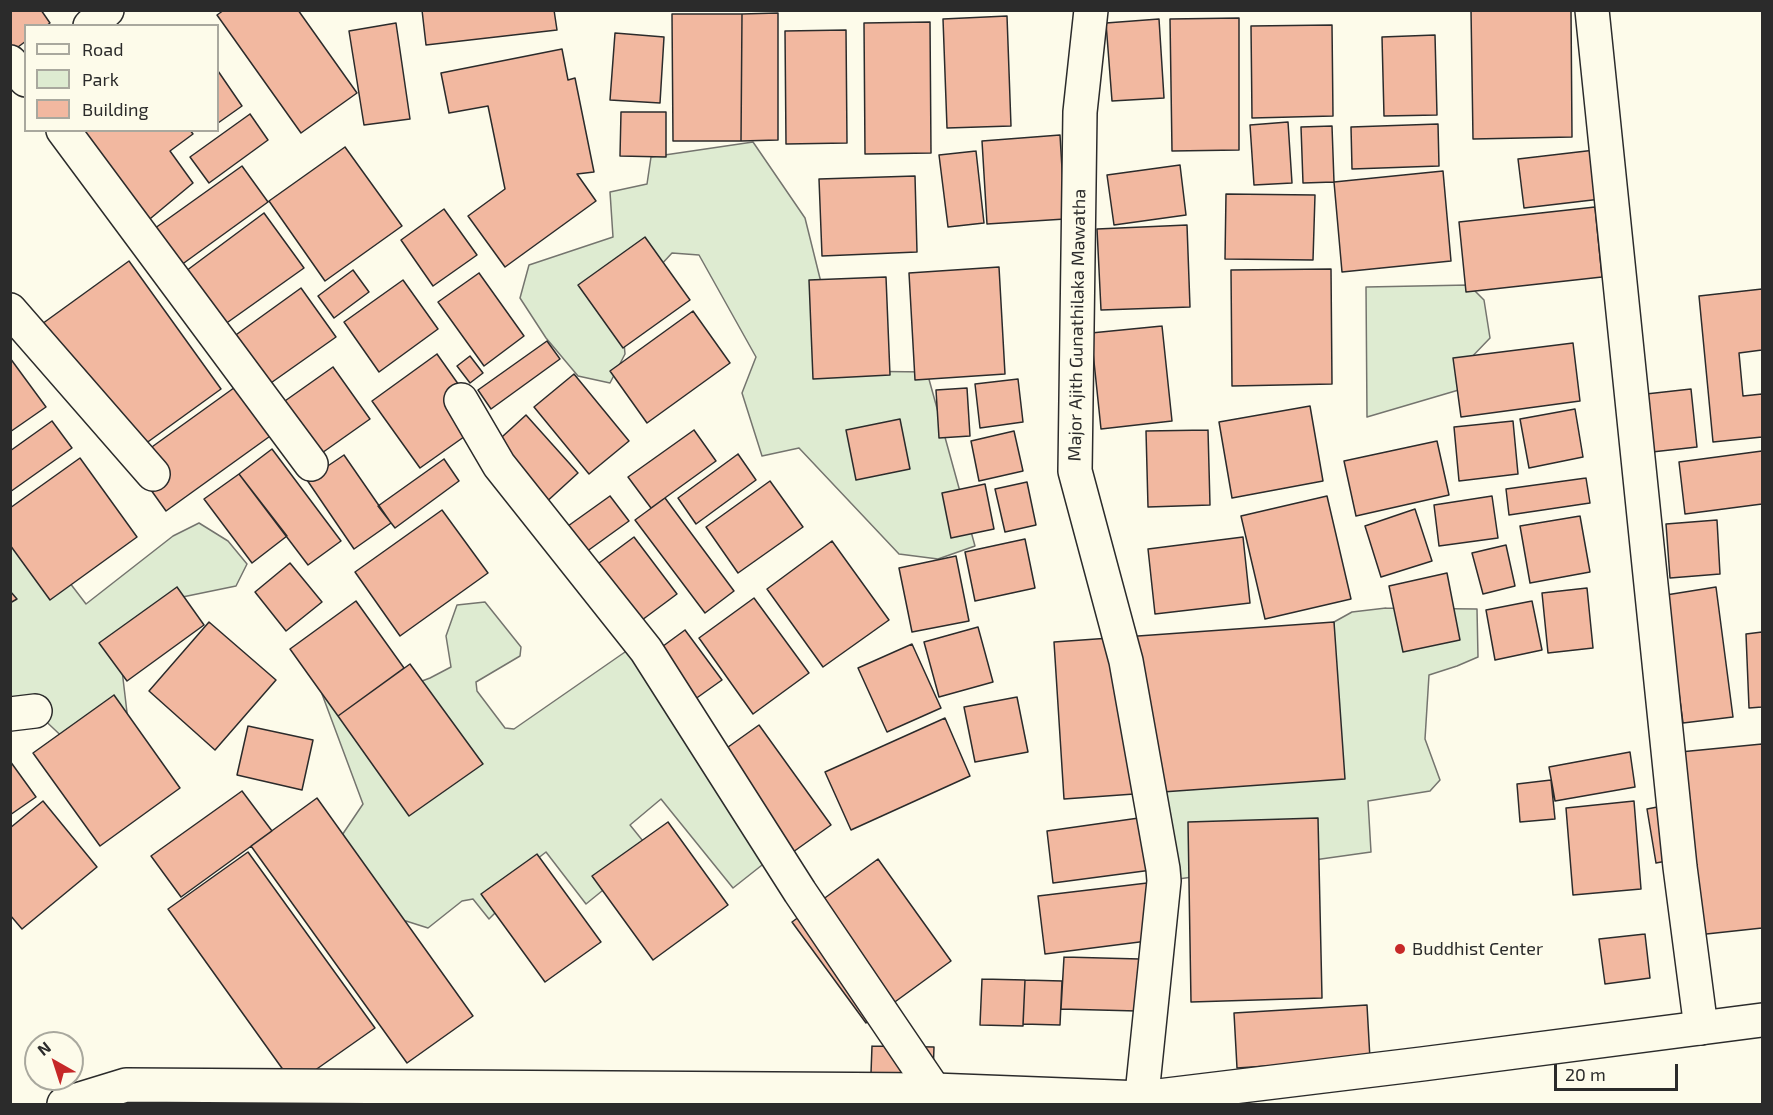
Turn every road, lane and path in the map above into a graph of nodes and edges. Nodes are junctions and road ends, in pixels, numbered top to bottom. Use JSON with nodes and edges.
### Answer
{"nodes":[{"id":1,"x":107,"y":10,"type":"edge"},
{"id":2,"x":1091,"y":10,"type":"edge"},
{"id":3,"x":1592,"y":10,"type":"edge"},
{"id":4,"x":92,"y":24,"type":"edge"},
{"id":5,"x":10,"y":62,"type":"edge"},
{"id":6,"x":24,"y":80,"type":"edge"},
{"id":7,"x":24,"y":84,"type":"edge"},
{"id":8,"x":10,"y":98,"type":"edge"},
{"id":9,"x":64,"y":132,"type":"edge"},
{"id":10,"x":10,"y":310,"type":"edge"},
{"id":11,"x":461,"y":400,"type":"dead end"},
{"id":12,"x":310,"y":464,"type":"dead end"},
{"id":13,"x":153,"y":474,"type":"dead end"},
{"id":14,"x":1762,"y":1020,"type":"edge"},
{"id":15,"x":1701,"y":1028,"type":"junction"},
{"id":16,"x":934,"y":1090,"type":"junction"},
{"id":17,"x":1142,"y":1101,"type":"edge"},
{"id":18,"x":64,"y":1104,"type":"edge"}],
"edges":[{"from":1,"to":4,"type":"street"},
{"from":2,"to":17,"type":"street","name":"Major Ajith Gunathilaka Mawatha"},
{"from":3,"to":15,"type":"street"},
{"from":5,"to":6,"type":"street"},
{"from":7,"to":8,"type":"street"},
{"from":9,"to":12,"type":"street"},
{"from":10,"to":13,"type":"street"},
{"from":11,"to":16,"type":"street"},
{"from":14,"to":15,"type":"street"},
{"from":15,"to":17,"type":"street"},
{"from":16,"to":17,"type":"street"},
{"from":16,"to":18,"type":"street"}]}
